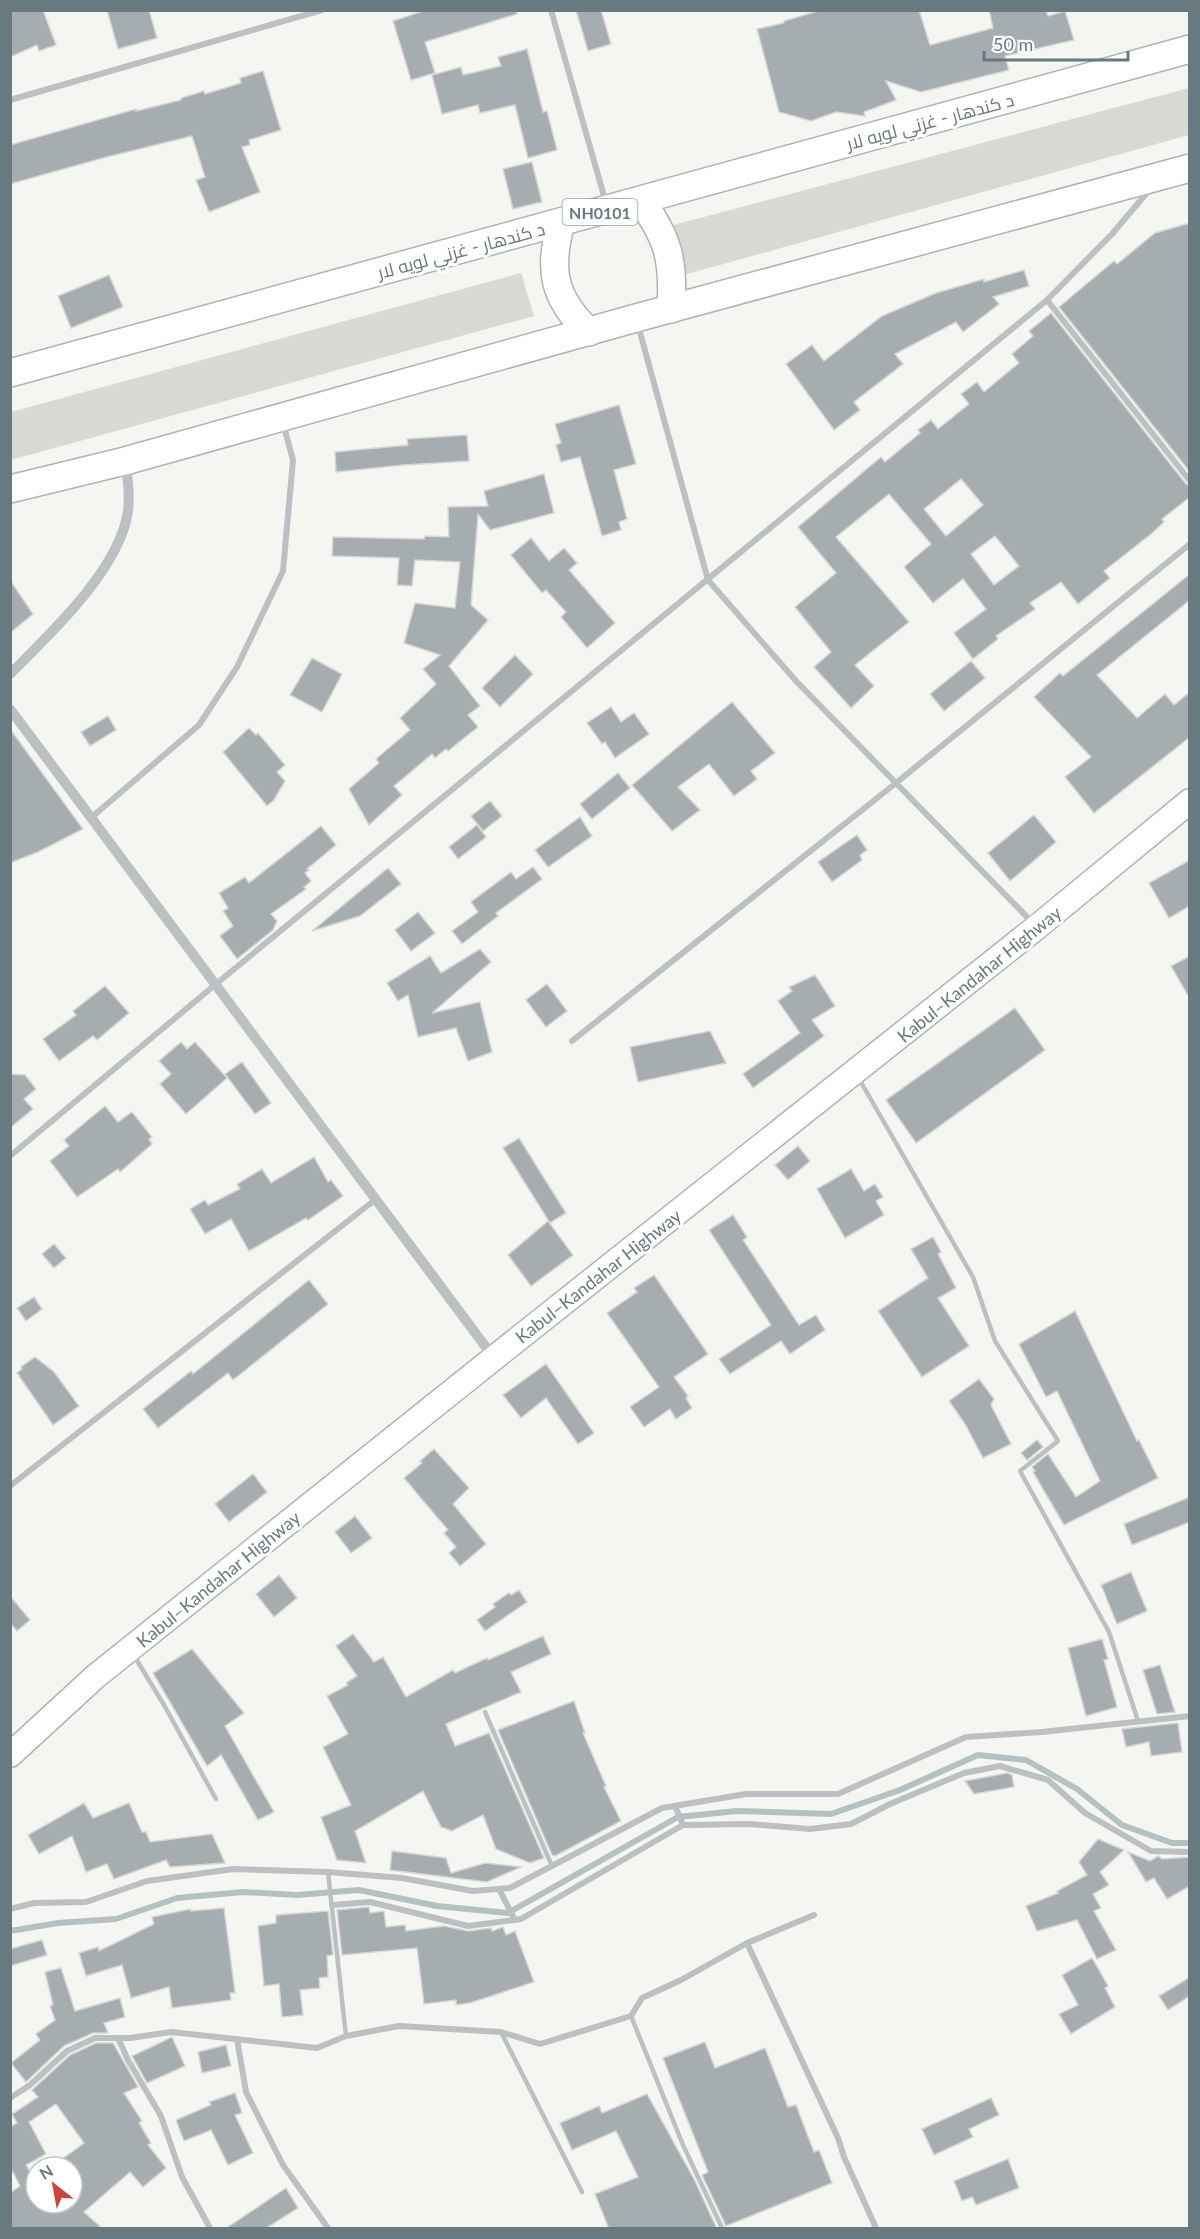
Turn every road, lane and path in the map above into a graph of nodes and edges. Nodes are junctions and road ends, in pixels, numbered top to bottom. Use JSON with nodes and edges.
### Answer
{"nodes":[{"id":1,"x":322,"y":10,"type":"edge"},
{"id":2,"x":551,"y":10,"type":"edge"},
{"id":3,"x":1190,"y":49,"type":"edge"},
{"id":4,"x":10,"y":100,"type":"edge"},
{"id":5,"x":1190,"y":168,"type":"edge"},
{"id":6,"x":1161,"y":176,"type":"junction"},
{"id":7,"x":641,"y":201,"type":"junction"},
{"id":8,"x":608,"y":210,"type":"junction"},
{"id":9,"x":561,"y":223,"type":"junction"},
{"id":10,"x":1047,"y":300,"type":"junction"},
{"id":11,"x":671,"y":309,"type":"junction"},
{"id":12,"x":636,"y":318,"type":"junction"},
{"id":13,"x":590,"y":332,"type":"junction"},
{"id":14,"x":10,"y":374,"type":"edge"},
{"id":15,"x":281,"y":417,"type":"junction"},
{"id":16,"x":125,"y":461,"type":"junction"},
{"id":17,"x":1190,"y":481,"type":"edge"},
{"id":18,"x":10,"y":489,"type":"edge"},
{"id":19,"x":1190,"y":544,"type":"edge"},
{"id":20,"x":708,"y":580,"type":"junction"},
{"id":21,"x":10,"y":674,"type":"edge"},
{"id":22,"x":10,"y":709,"type":"edge"},
{"id":23,"x":896,"y":783,"type":"junction"},
{"id":24,"x":1190,"y":801,"type":"edge"},
{"id":25,"x":92,"y":818,"type":"junction"},
{"id":26,"x":1038,"y":927,"type":"junction"},
{"id":27,"x":216,"y":984,"type":"junction"},
{"id":28,"x":572,"y":1041,"type":"dead end"},
{"id":29,"x":855,"y":1072,"type":"junction"},
{"id":30,"x":10,"y":1156,"type":"edge"},
{"id":31,"x":376,"y":1198,"type":"junction"},
{"id":32,"x":494,"y":1358,"type":"junction"},
{"id":33,"x":10,"y":1486,"type":"edge"},
{"id":34,"x":130,"y":1650,"type":"junction"},
{"id":35,"x":485,"y":1712,"type":"dead end"},
{"id":36,"x":1190,"y":1716,"type":"edge"},
{"id":37,"x":1138,"y":1721,"type":"junction"},
{"id":38,"x":10,"y":1755,"type":"edge"},
{"id":39,"x":216,"y":1799,"type":"dead end"},
{"id":40,"x":675,"y":1806,"type":"junction"},
{"id":41,"x":683,"y":1825,"type":"junction"},
{"id":42,"x":1190,"y":1852,"type":"edge"},
{"id":43,"x":552,"y":1867,"type":"junction"},
{"id":44,"x":328,"y":1872,"type":"junction"},
{"id":45,"x":499,"y":1889,"type":"junction"},
{"id":46,"x":332,"y":1905,"type":"junction"},
{"id":47,"x":10,"y":1909,"type":"edge"},
{"id":48,"x":814,"y":1914,"type":"dead end"},
{"id":49,"x":515,"y":1920,"type":"junction"},
{"id":50,"x":747,"y":1943,"type":"junction"},
{"id":51,"x":631,"y":2016,"type":"junction"},
{"id":52,"x":501,"y":2032,"type":"junction"},
{"id":53,"x":346,"y":2037,"type":"junction"},
{"id":54,"x":118,"y":2038,"type":"junction"},
{"id":55,"x":237,"y":2039,"type":"junction"},
{"id":56,"x":10,"y":2098,"type":"edge"},
{"id":57,"x":582,"y":2192,"type":"dead end"},
{"id":58,"x":210,"y":2229,"type":"edge"},
{"id":59,"x":328,"y":2229,"type":"edge"},
{"id":60,"x":722,"y":2229,"type":"edge"},
{"id":61,"x":876,"y":2229,"type":"edge"}],
"edges":[{"from":1,"to":4,"type":"street"},
{"from":2,"to":8,"type":"street"},
{"from":3,"to":7,"type":"highway","name":"د کندهار - غزني لويه لار","number":"NH0101"},
{"from":5,"to":6,"type":"highway"},
{"from":6,"to":10,"type":"street"},
{"from":6,"to":11,"type":"highway"},
{"from":7,"to":8,"type":"highway","name":"د کندهار - غزني لويه لار","number":"NH0101"},
{"from":7,"to":11,"type":"highway"},
{"from":8,"to":9,"type":"highway","name":"د کندهار - غزني لويه لار","number":"NH0101"},
{"from":9,"to":13,"type":"highway"},
{"from":9,"to":14,"type":"highway","name":"د کندهار - غزني لويه لار","number":"NH0101"},
{"from":10,"to":17,"type":"street"},
{"from":10,"to":20,"type":"street"},
{"from":11,"to":12,"type":"highway"},
{"from":12,"to":13,"type":"highway"},
{"from":12,"to":20,"type":"street"},
{"from":13,"to":15,"type":"highway"},
{"from":15,"to":16,"type":"highway"},
{"from":15,"to":25,"type":"street"},
{"from":16,"to":18,"type":"highway"},
{"from":16,"to":21,"type":"street"},
{"from":19,"to":23,"type":"street"},
{"from":20,"to":23,"type":"street"},
{"from":20,"to":27,"type":"street"},
{"from":22,"to":25,"type":"street"},
{"from":23,"to":26,"type":"street"},
{"from":23,"to":28,"type":"street"},
{"from":24,"to":26,"type":"main road","name":"Kabul–Kandahar Highway"},
{"from":25,"to":27,"type":"street"},
{"from":26,"to":29,"type":"main road","name":"Kabul–Kandahar Highway"},
{"from":27,"to":30,"type":"street"},
{"from":27,"to":31,"type":"street"},
{"from":29,"to":32,"type":"main road","name":"Kabul–Kandahar Highway"},
{"from":29,"to":37,"type":"lane"},
{"from":31,"to":32,"type":"street"},
{"from":31,"to":33,"type":"street"},
{"from":32,"to":34,"type":"main road","name":"Kabul–Kandahar Highway"},
{"from":34,"to":38,"type":"main road","name":"Kabul–Kandahar Highway"},
{"from":34,"to":39,"type":"lane"},
{"from":35,"to":43,"type":"lane"},
{"from":36,"to":37,"type":"street"},
{"from":37,"to":40,"type":"street"},
{"from":40,"to":41,"type":"street"},
{"from":40,"to":43,"type":"street"},
{"from":41,"to":42,"type":"street"},
{"from":41,"to":49,"type":"street"},
{"from":43,"to":45,"type":"street"},
{"from":44,"to":45,"type":"street"},
{"from":44,"to":46,"type":"lane"},
{"from":44,"to":47,"type":"street"},
{"from":45,"to":49,"type":"street"},
{"from":46,"to":49,"type":"street"},
{"from":46,"to":53,"type":"lane"},
{"from":48,"to":50,"type":"street"},
{"from":50,"to":51,"type":"street"},
{"from":50,"to":61,"type":"street"},
{"from":51,"to":52,"type":"street"},
{"from":51,"to":60,"type":"lane"},
{"from":52,"to":53,"type":"street"},
{"from":52,"to":57,"type":"lane"},
{"from":53,"to":55,"type":"street"},
{"from":54,"to":55,"type":"street"},
{"from":54,"to":56,"type":"street"},
{"from":54,"to":58,"type":"street"},
{"from":55,"to":59,"type":"street"}]}
